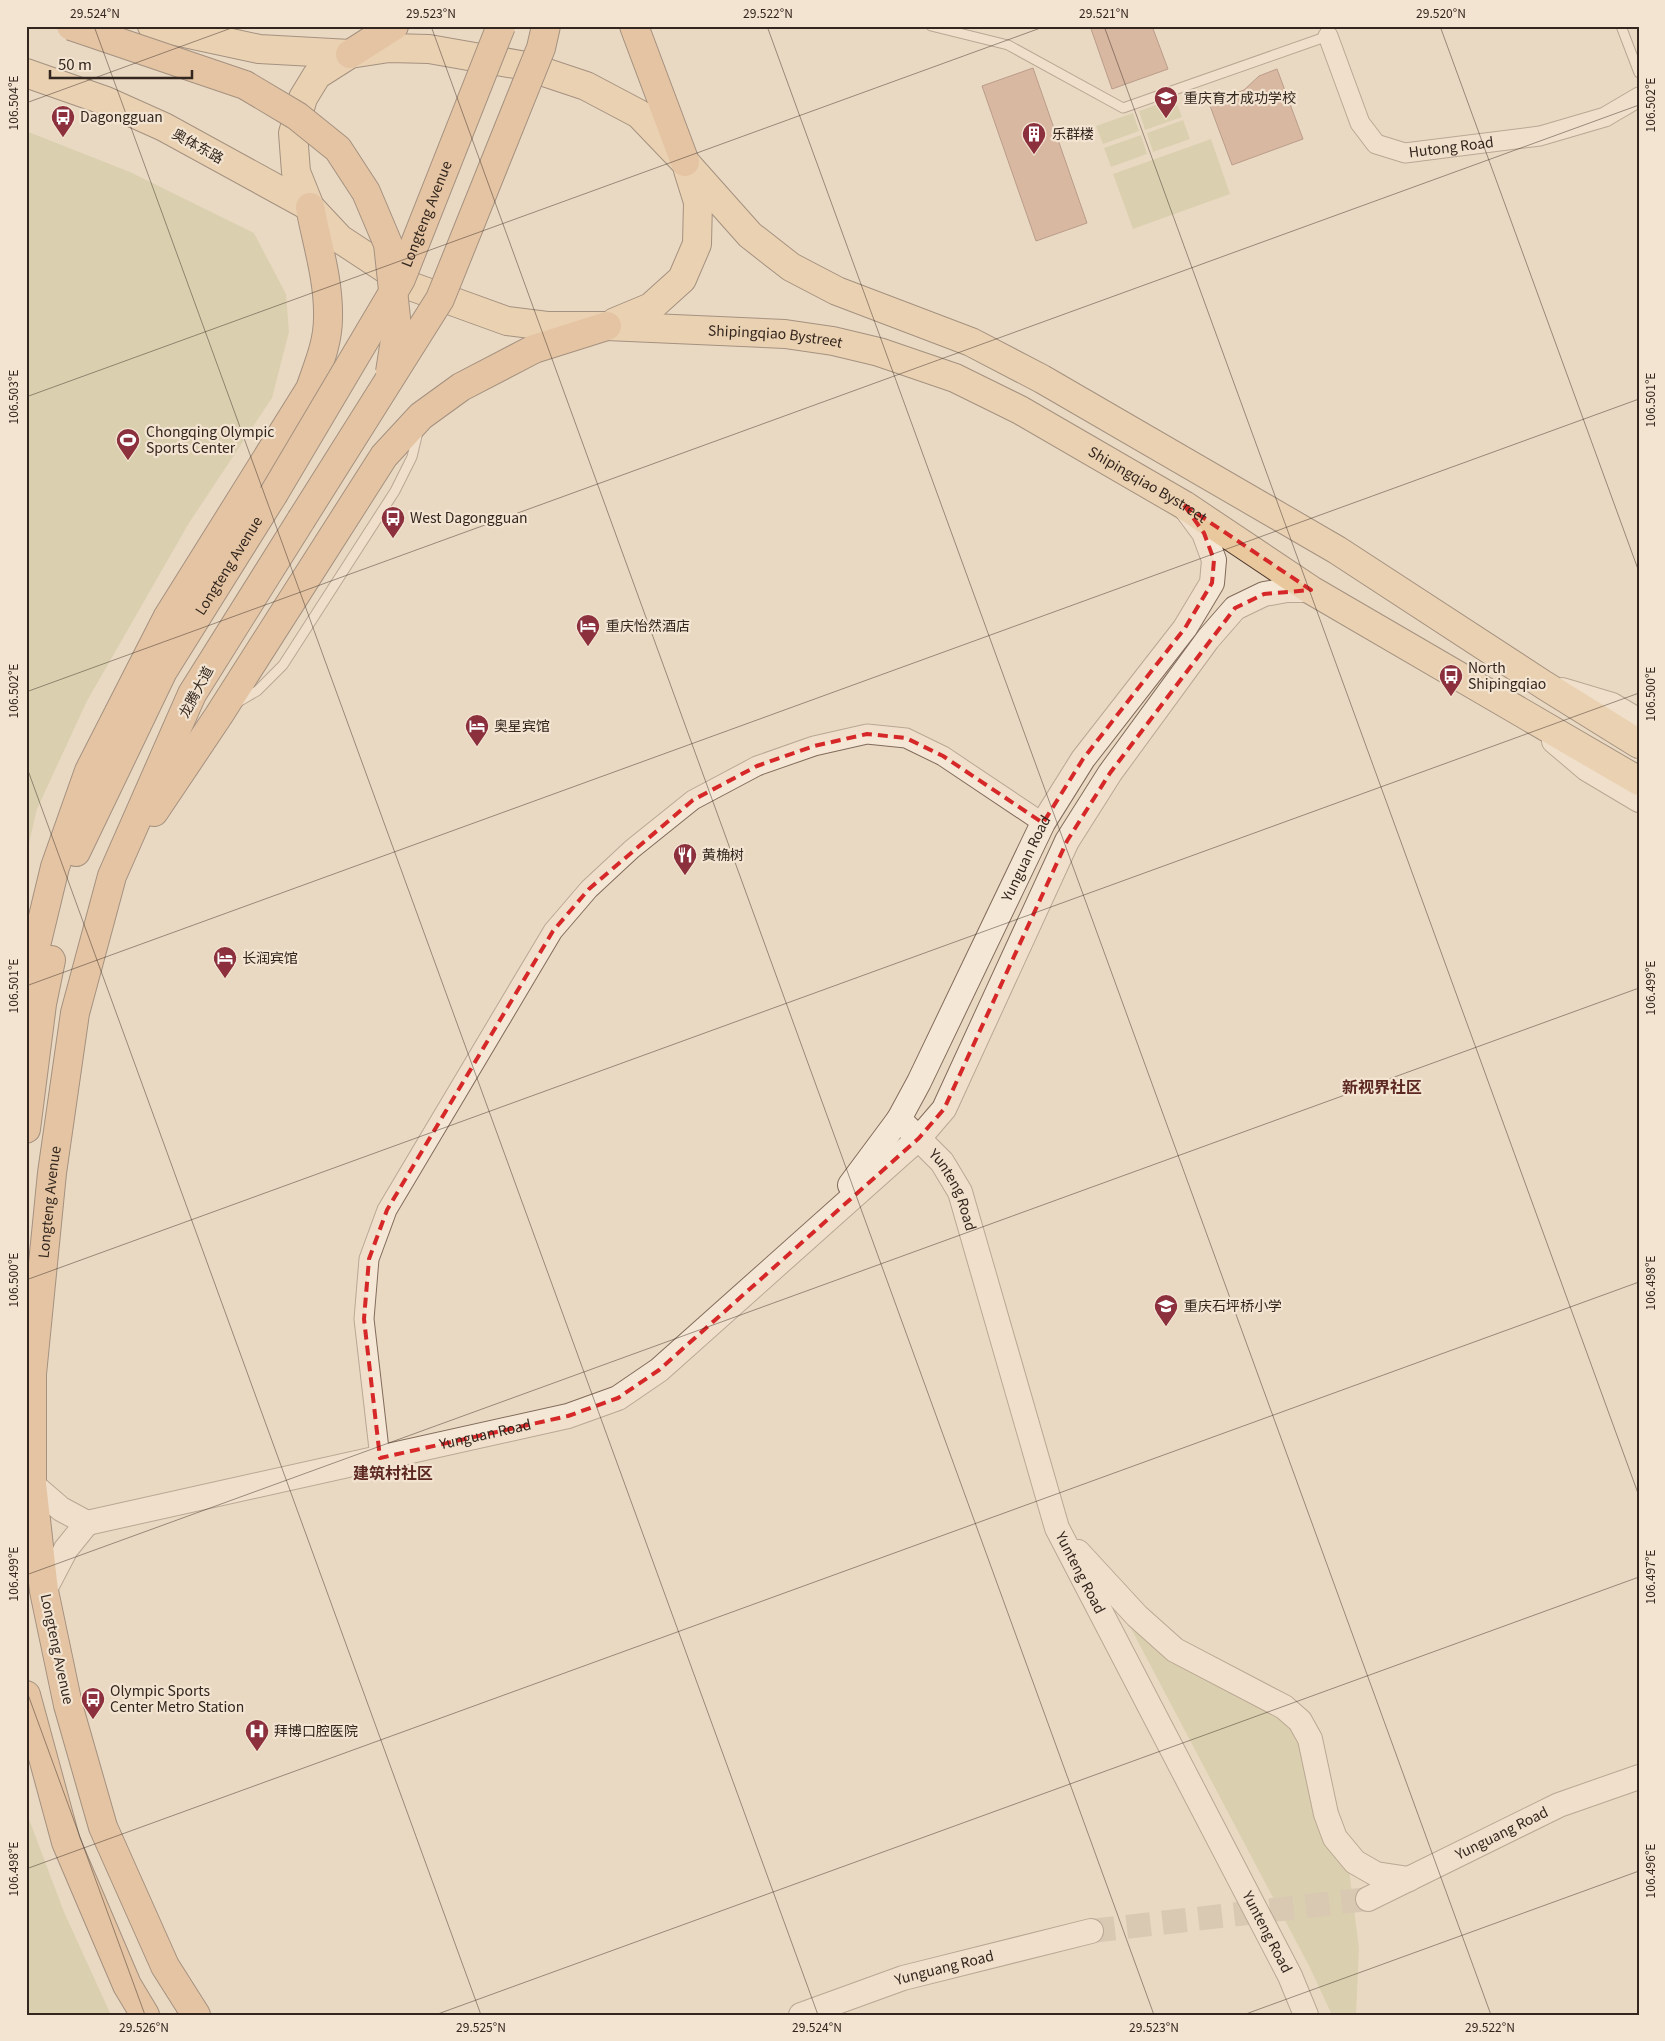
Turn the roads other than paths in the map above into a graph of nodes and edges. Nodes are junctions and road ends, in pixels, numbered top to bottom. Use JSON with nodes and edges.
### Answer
{"nodes":[{"id":1,"x":71,"y":26,"type":"edge"},
{"id":2,"x":152,"y":26,"type":"edge"},
{"id":3,"x":394,"y":26,"type":"edge"},
{"id":4,"x":501,"y":26,"type":"edge"},
{"id":5,"x":546,"y":26,"type":"edge"},
{"id":6,"x":634,"y":26,"type":"edge"},
{"id":7,"x":931,"y":26,"type":"edge"},
{"id":8,"x":1621,"y":26,"type":"edge"},
{"id":9,"x":1328,"y":36,"type":"joint"},
{"id":10,"x":350,"y":54,"type":"junction"},
{"id":11,"x":26,"y":73,"type":"edge"},
{"id":12,"x":1639,"y":73,"type":"edge"},
{"id":13,"x":1639,"y":97,"type":"edge"},
{"id":14,"x":685,"y":162,"type":"junction"},
{"id":15,"x":310,"y":207,"type":"junction"},
{"id":16,"x":607,"y":326,"type":"junction"},
{"id":17,"x":389,"y":381,"type":"junction"},
{"id":18,"x":1184,"y":505,"type":"junction"},
{"id":19,"x":1212,"y":583,"type":"junction"},
{"id":20,"x":1311,"y":590,"type":"junction"},
{"id":21,"x":1235,"y":608,"type":"junction"},
{"id":22,"x":1544,"y":685,"type":"junction"},
{"id":23,"x":1521,"y":712,"type":"junction"},
{"id":24,"x":1639,"y":721,"type":"edge"},
{"id":25,"x":1639,"y":744,"type":"edge"},
{"id":26,"x":1639,"y":781,"type":"edge"},
{"id":27,"x":1639,"y":800,"type":"edge"},
{"id":28,"x":1043,"y":823,"type":"junction"},
{"id":29,"x":112,"y":876,"type":"junction"},
{"id":30,"x":26,"y":987,"type":"edge"},
{"id":31,"x":899,"y":1119,"type":"junction"},
{"id":32,"x":26,"y":1127,"type":"edge"},
{"id":33,"x":918,"y":1138,"type":"junction"},
{"id":34,"x":822,"y":1223,"type":"junction"},
{"id":35,"x":380,"y":1458,"type":"junction"},
{"id":36,"x":32,"y":1484,"type":"junction"},
{"id":37,"x":87,"y":1523,"type":"junction"},
{"id":38,"x":1057,"y":1528,"type":"junction"},
{"id":39,"x":44,"y":1591,"type":"junction"},
{"id":40,"x":26,"y":1695,"type":"edge"},
{"id":41,"x":1639,"y":1777,"type":"edge"},
{"id":42,"x":1408,"y":1879,"type":"junction"},
{"id":43,"x":1368,"y":1899,"type":"tunnel mouth"},
{"id":44,"x":1091,"y":1931,"type":"tunnel mouth"},
{"id":45,"x":144,"y":2015,"type":"edge"},
{"id":46,"x":196,"y":2015,"type":"edge"},
{"id":47,"x":800,"y":2015,"type":"edge"},
{"id":48,"x":1306,"y":2015,"type":"edge"}],
"edges":[{"from":1,"to":17,"type":"highway","bridge":true},
{"from":2,"to":10,"type":"main road"},
{"from":3,"to":10,"type":"highway"},
{"from":4,"to":32,"type":"highway","name":"Longteng Avenue","bridge":true},
{"from":5,"to":17,"type":"highway","bridge":true},
{"from":6,"to":14,"type":"highway"},
{"from":7,"to":9,"type":"lane"},
{"from":8,"to":12,"type":"lane"},
{"from":9,"to":13,"type":"street","name":"Hutong Road"},
{"from":10,"to":14,"type":"main road"},
{"from":10,"to":15,"type":"main road"},
{"from":11,"to":15,"type":"main road","name":"奥体东路"},
{"from":14,"to":16,"type":"main road"},
{"from":14,"to":22,"type":"main road"},
{"from":15,"to":16,"type":"main road","name":"Shipingqiao Bystreet"},
{"from":15,"to":30,"type":"highway"},
{"from":16,"to":18,"type":"main road","name":"Shipingqiao Bystreet"},
{"from":16,"to":29,"type":"highway"},
{"from":17,"to":29,"type":"highway","name":"龙腾大道","bridge":true},
{"from":18,"to":19,"type":"street","name":"Yunguan Road"},
{"from":18,"to":20,"type":"main road","name":"Shipingqiao Bystreet"},
{"from":19,"to":21,"type":"street"},
{"from":19,"to":28,"type":"street","name":"Yunguan Road"},
{"from":20,"to":21,"type":"street","name":"Yunguan Road"},
{"from":20,"to":23,"type":"main road","name":"Shipingqiao Bystreet"},
{"from":21,"to":33,"type":"street","name":"Yunguan Road"},
{"from":22,"to":24,"type":"street"},
{"from":22,"to":25,"type":"main road"},
{"from":23,"to":26,"type":"main road","name":"Shipingqiao Bystreet"},
{"from":23,"to":27,"type":"street"},
{"from":28,"to":31,"type":"street","name":"Yunguan Road"},
{"from":28,"to":35,"type":"street"},
{"from":29,"to":36,"type":"highway","name":"Longteng Avenue"},
{"from":31,"to":33,"type":"street","name":"Yunteng Road"},
{"from":31,"to":34,"type":"street","name":"Yunguan Road"},
{"from":33,"to":34,"type":"street","name":"Yunguan Road"},
{"from":33,"to":38,"type":"street","name":"Yunteng Road"},
{"from":34,"to":35,"type":"street","name":"Yunguan Road"},
{"from":35,"to":37,"type":"street","name":"Yunguan Road"},
{"from":36,"to":37,"type":"street"},
{"from":36,"to":39,"type":"highway","name":"Longteng Avenue"},
{"from":37,"to":39,"type":"street"},
{"from":38,"to":42,"type":"street"},
{"from":38,"to":48,"type":"street","name":"Yunteng Road"},
{"from":39,"to":46,"type":"highway","name":"Longteng Avenue"},
{"from":40,"to":45,"type":"highway"},
{"from":41,"to":42,"type":"street","name":"Yunguang Road"},
{"from":42,"to":43,"type":"street","name":"Yunguang Road"},
{"from":44,"to":47,"type":"street","name":"Yunguang Road"}]}
